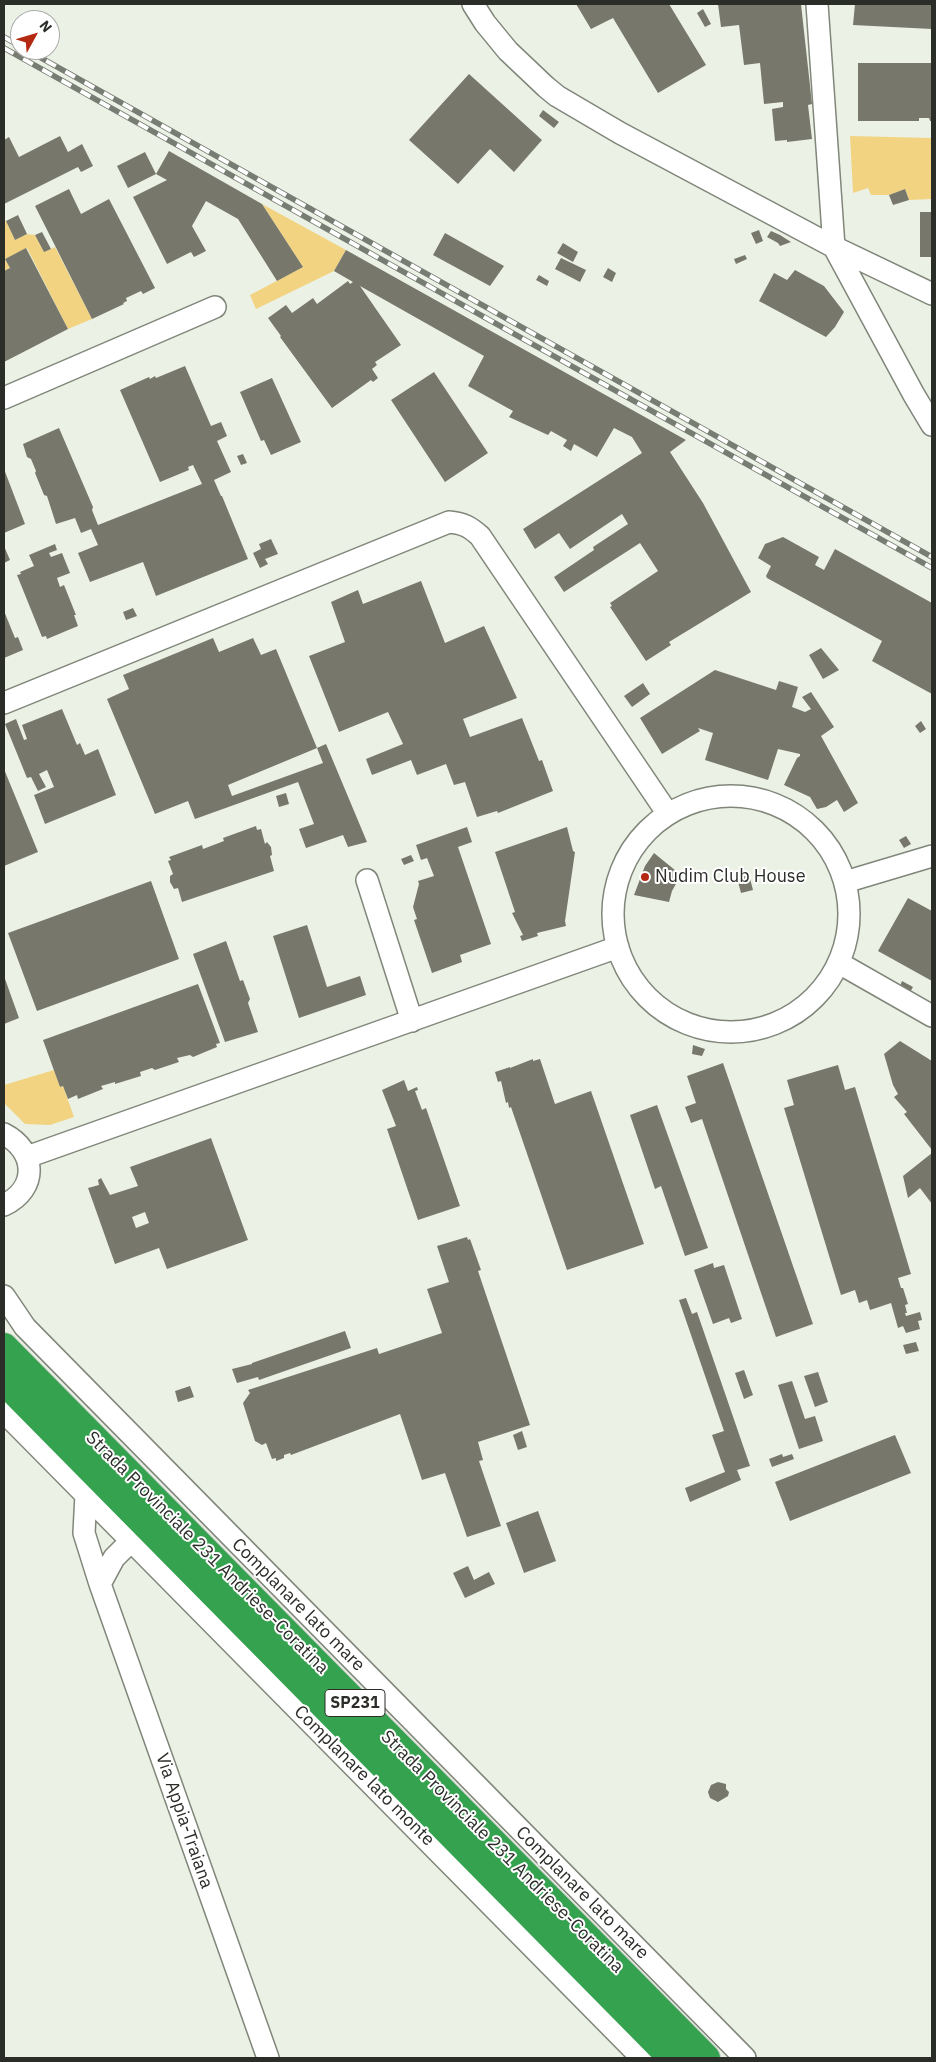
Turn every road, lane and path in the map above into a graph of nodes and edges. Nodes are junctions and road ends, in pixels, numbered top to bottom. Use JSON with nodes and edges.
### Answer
{"nodes":[{"id":1,"x":473,"y":4,"type":"edge"},
{"id":2,"x":817,"y":4,"type":"edge"},
{"id":3,"x":834,"y":247,"type":"junction"},
{"id":4,"x":932,"y":294,"type":"edge"},
{"id":5,"x":215,"y":307,"type":"dead end"},
{"id":6,"x":4,"y":398,"type":"edge"},
{"id":7,"x":932,"y":424,"type":"edge"},
{"id":8,"x":4,"y":703,"type":"edge"},
{"id":9,"x":668,"y":814,"type":"junction"},
{"id":10,"x":932,"y":856,"type":"edge"},
{"id":11,"x":367,"y":880,"type":"dead end"},
{"id":12,"x":845,"y":882,"type":"junction"},
{"id":13,"x":618,"y":948,"type":"junction"},
{"id":14,"x":839,"y":964,"type":"junction"},
{"id":15,"x":932,"y":1016,"type":"edge"},
{"id":16,"x":412,"y":1020,"type":"junction"},
{"id":17,"x":4,"y":1134,"type":"edge"},
{"id":18,"x":27,"y":1157,"type":"junction"},
{"id":19,"x":4,"y":1205,"type":"edge"},
{"id":20,"x":4,"y":1296,"type":"edge"},
{"id":21,"x":4,"y":1348,"type":"edge"},
{"id":22,"x":4,"y":1381,"type":"edge"},
{"id":23,"x":4,"y":1412,"type":"edge"},
{"id":24,"x":86,"y":1494,"type":"junction"},
{"id":25,"x":132,"y":1540,"type":"junction"},
{"id":26,"x":100,"y":1584,"type":"junction"},
{"id":27,"x":268,"y":2058,"type":"edge"},
{"id":28,"x":642,"y":2058,"type":"edge"},
{"id":29,"x":672,"y":2058,"type":"edge"},
{"id":30,"x":706,"y":2058,"type":"edge"},
{"id":31,"x":745,"y":2058,"type":"edge"}],
"edges":[{"from":1,"to":3,"type":"street"},
{"from":2,"to":3,"type":"street"},
{"from":3,"to":4,"type":"street"},
{"from":3,"to":7,"type":"street"},
{"from":5,"to":6,"type":"street"},
{"from":8,"to":9,"type":"street"},
{"from":9,"to":12,"type":"street"},
{"from":9,"to":13,"type":"street"},
{"from":10,"to":12,"type":"street"},
{"from":11,"to":16,"type":"street"},
{"from":12,"to":14,"type":"street"},
{"from":13,"to":14,"type":"street"},
{"from":13,"to":16,"type":"street"},
{"from":14,"to":15,"type":"street"},
{"from":16,"to":18,"type":"street"},
{"from":17,"to":18,"type":"street"},
{"from":18,"to":19,"type":"street"},
{"from":20,"to":31,"type":"street","name":"Complanare lato mare"},
{"from":21,"to":30,"type":"highway","name":"Strada Provinciale 231 Andriese-Coratina","number":"SP231"},
{"from":22,"to":29,"type":"highway","name":"Strada Provinciale 231 Andriese-Coratina","number":"SP231"},
{"from":23,"to":24,"type":"street","name":"Complanare lato monte"},
{"from":24,"to":25,"type":"street","name":"Complanare lato monte"},
{"from":24,"to":26,"type":"street","name":"Via Appia-Traiana"},
{"from":25,"to":26,"type":"street"},
{"from":25,"to":28,"type":"street","name":"Complanare lato monte"},
{"from":26,"to":27,"type":"street","name":"Via Appia-Traiana"}]}
